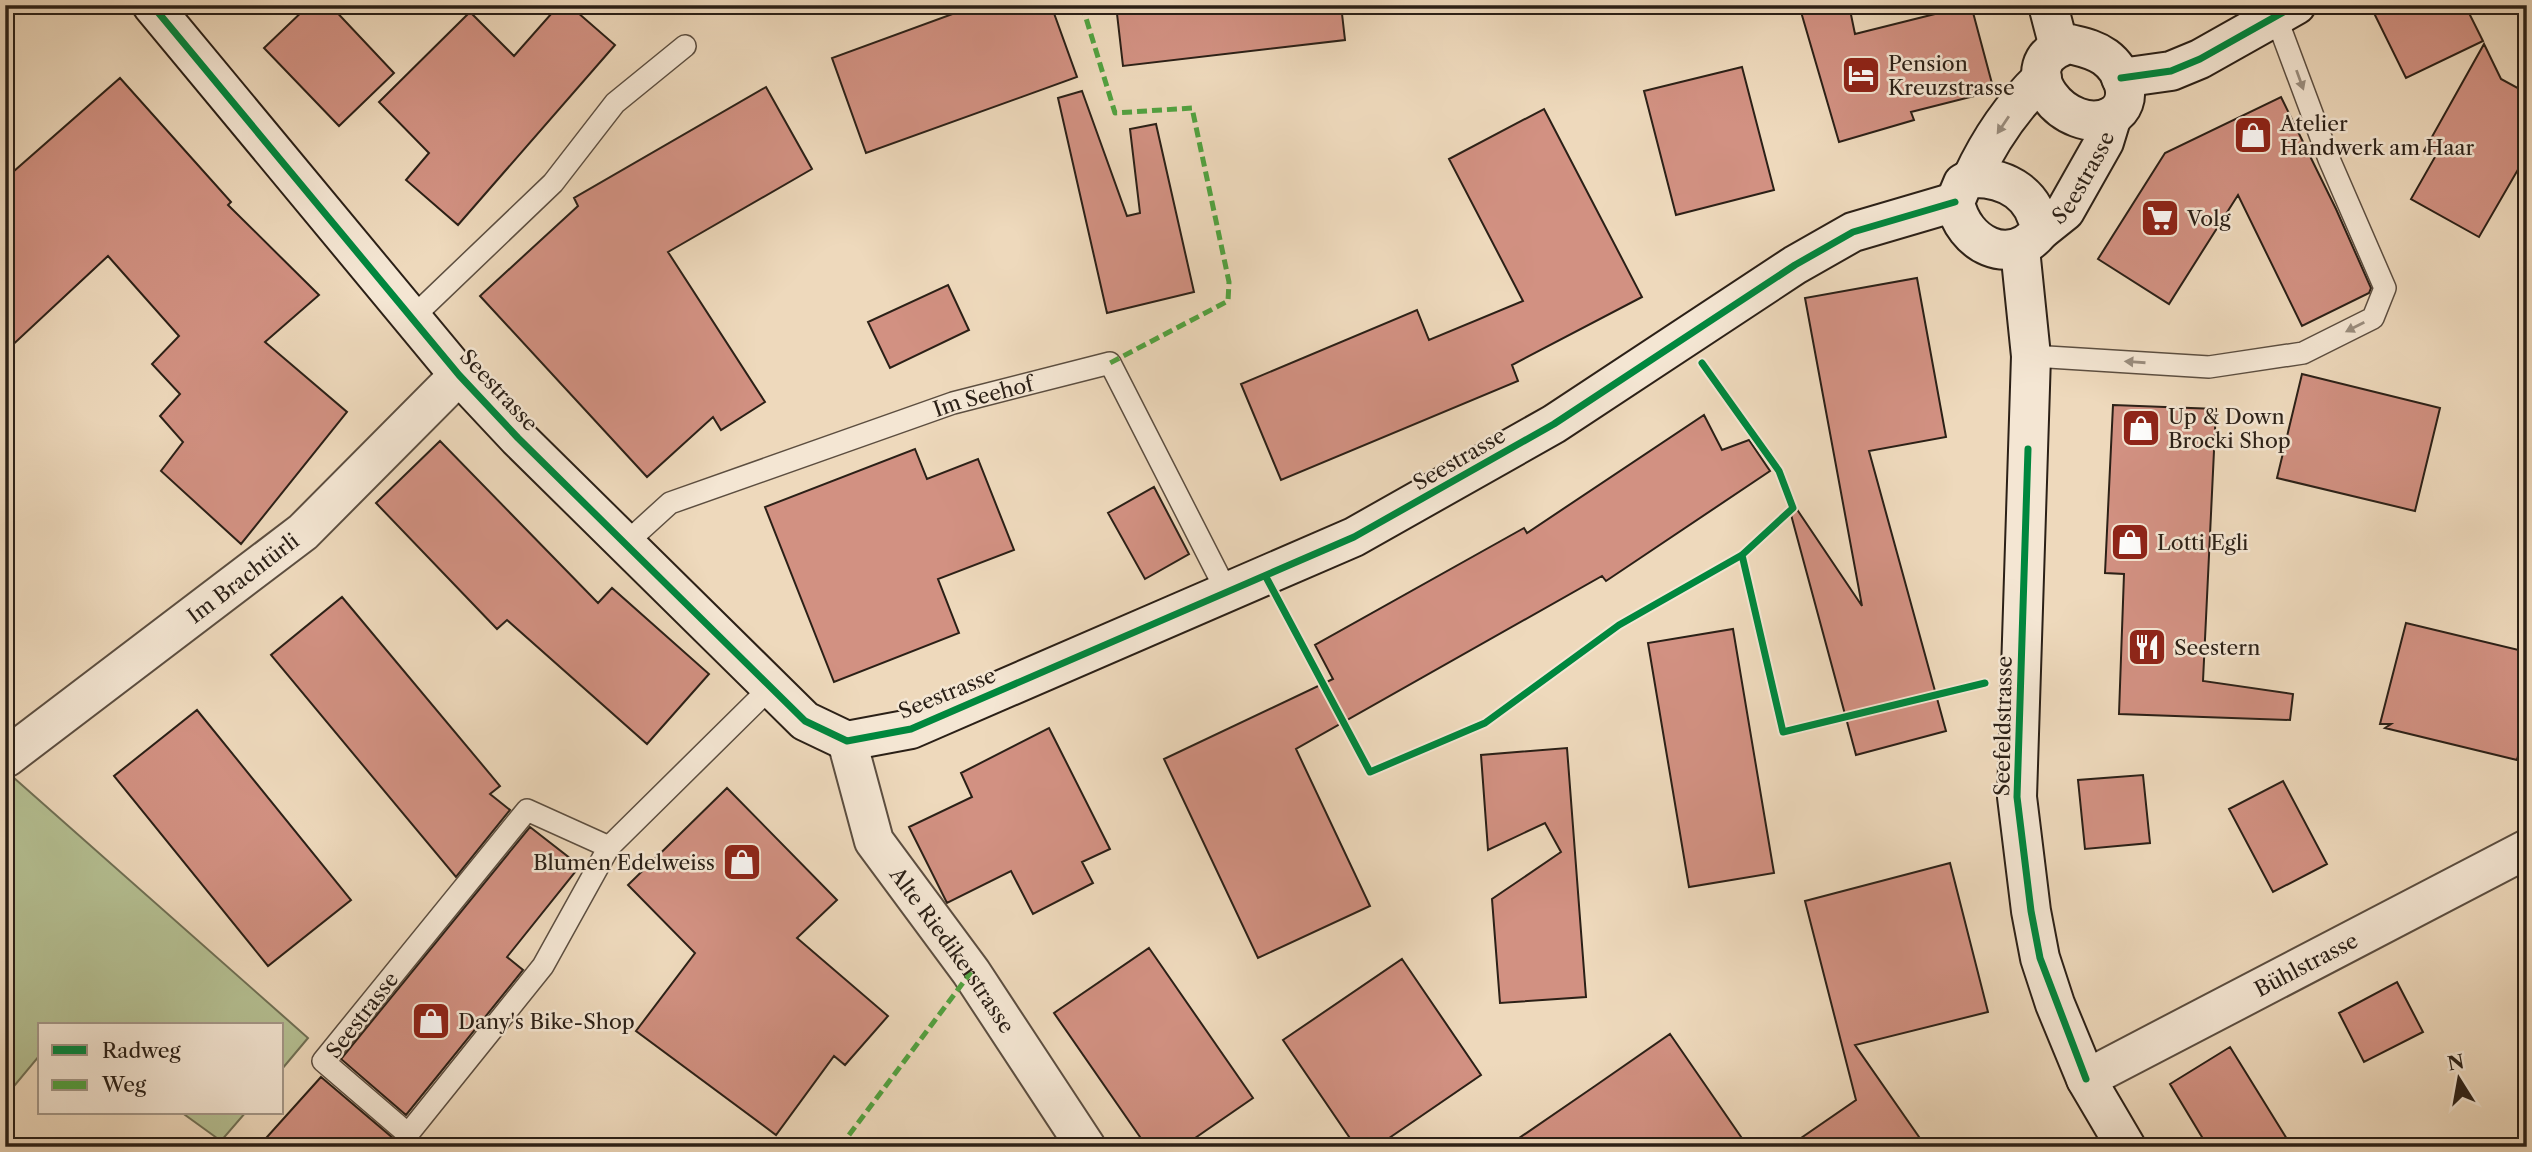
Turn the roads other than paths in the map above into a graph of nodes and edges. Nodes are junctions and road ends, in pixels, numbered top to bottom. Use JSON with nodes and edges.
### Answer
{"nodes":[{"id":1,"x":152,"y":5,"type":"edge"},
{"id":2,"x":2048,"y":5,"type":"edge"},
{"id":3,"x":2286,"y":11,"type":"edge"},
{"id":4,"x":685,"y":46,"type":"dead end"},
{"id":5,"x":2050,"y":63,"type":"junction"},
{"id":6,"x":2121,"y":78,"type":"junction"},
{"id":7,"x":2112,"y":116,"type":"junction"},
{"id":8,"x":1964,"y":190,"type":"junction"},
{"id":9,"x":2030,"y":240,"type":"junction"},
{"id":10,"x":412,"y":318,"type":"junction"},
{"id":11,"x":2031,"y":356,"type":"junction"},
{"id":12,"x":458,"y":375,"type":"junction"},
{"id":13,"x":625,"y":544,"type":"junction"},
{"id":14,"x":1228,"y":594,"type":"junction"},
{"id":15,"x":770,"y":688,"type":"junction"},
{"id":16,"x":848,"y":741,"type":"junction"},
{"id":17,"x":7,"y":757,"type":"edge"},
{"id":18,"x":609,"y":847,"type":"junction"},
{"id":19,"x":2527,"y":849,"type":"edge"},
{"id":20,"x":2086,"y":1079,"type":"junction"},
{"id":21,"x":1086,"y":1147,"type":"edge"},
{"id":22,"x":2126,"y":1147,"type":"edge"}],
"edges":[{"from":1,"to":10,"type":"street","name":"Seestrasse"},
{"from":2,"to":5,"type":"street"},
{"from":3,"to":6,"type":"street"},
{"from":3,"to":11,"type":"lane","one_way":true},
{"from":4,"to":10,"type":"lane"},
{"from":5,"to":6,"type":"street"},
{"from":5,"to":7,"type":"street"},
{"from":5,"to":8,"type":"street","one_way":true},
{"from":6,"to":7,"type":"street"},
{"from":7,"to":9,"type":"street","name":"Seestrasse"},
{"from":8,"to":9,"type":"street"},
{"from":8,"to":9,"type":"street"},
{"from":8,"to":14,"type":"street","name":"Seestrasse"},
{"from":9,"to":11,"type":"street","name":"Seefeldstrasse"},
{"from":10,"to":12,"type":"street","name":"Seestrasse"},
{"from":11,"to":20,"type":"street","name":"Seefeldstrasse"},
{"from":12,"to":13,"type":"street","name":"Seestrasse"},
{"from":12,"to":17,"type":"street","name":"Im Brachtürli"},
{"from":13,"to":14,"type":"lane","name":"Im Seehof"},
{"from":13,"to":15,"type":"street","name":"Seestrasse"},
{"from":14,"to":16,"type":"street","name":"Seestrasse"},
{"from":15,"to":16,"type":"street","name":"Seestrasse"},
{"from":15,"to":18,"type":"lane","name":"Seestrasse"},
{"from":16,"to":21,"type":"street","name":"Alte Riedikerstrasse"},
{"from":18,"to":18,"type":"lane","name":"Seestrasse"},
{"from":19,"to":20,"type":"street","name":"Bühlstrasse"},
{"from":20,"to":22,"type":"street","name":"Seefeldstrasse"}]}
